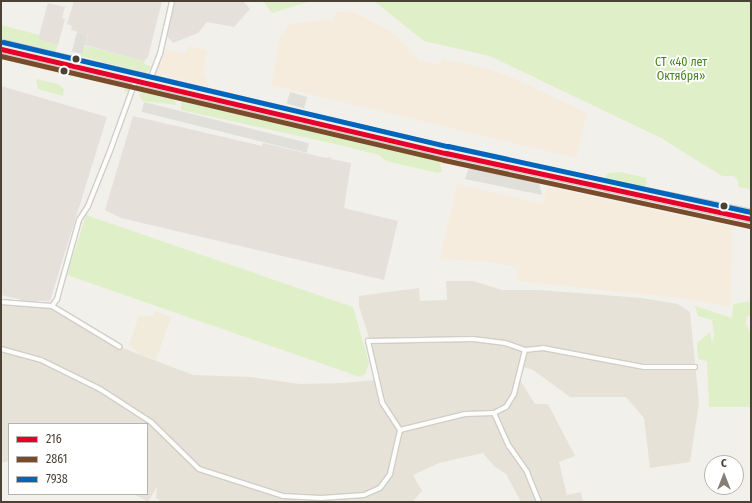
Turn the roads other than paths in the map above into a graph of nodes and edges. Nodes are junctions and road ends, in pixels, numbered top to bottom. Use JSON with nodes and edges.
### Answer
{"nodes":[{"id":1,"x":172,"y":1,"type":"edge"},
{"id":2,"x":1,"y":43,"type":"edge"},
{"id":3,"x":1,"y":49,"type":"edge"},
{"id":4,"x":137,"y":77,"type":"junction"},
{"id":5,"x":151,"y":77,"type":"junction"},
{"id":6,"x":657,"y":197,"type":"junction"},
{"id":7,"x":702,"y":207,"type":"junction"},
{"id":8,"x":751,"y":213,"type":"edge"},
{"id":9,"x":751,"y":220,"type":"edge"},
{"id":10,"x":1,"y":302,"type":"edge"},
{"id":11,"x":52,"y":306,"type":"junction"},
{"id":12,"x":120,"y":346,"type":"dead end"},
{"id":13,"x":1,"y":349,"type":"edge"},
{"id":14,"x":525,"y":350,"type":"junction"},
{"id":15,"x":695,"y":367,"type":"dead end"},
{"id":16,"x":494,"y":413,"type":"junction"},
{"id":17,"x":400,"y":430,"type":"junction"},
{"id":18,"x":539,"y":502,"type":"edge"}],
"edges":[{"from":1,"to":5,"type":"street"},
{"from":2,"to":4,"type":"main road"},
{"from":3,"to":4,"type":"main road"},
{"from":4,"to":5,"type":"main road"},
{"from":4,"to":6,"type":"main road"},
{"from":4,"to":11,"type":"street"},
{"from":5,"to":6,"type":"main road"},
{"from":6,"to":7,"type":"main road"},
{"from":7,"to":8,"type":"main road"},
{"from":7,"to":9,"type":"main road"},
{"from":10,"to":11,"type":"street"},
{"from":11,"to":12,"type":"street"},
{"from":13,"to":17,"type":"street"},
{"from":14,"to":15,"type":"street"},
{"from":14,"to":16,"type":"street"},
{"from":14,"to":17,"type":"street"},
{"from":16,"to":17,"type":"street"},
{"from":16,"to":18,"type":"street"}]}
